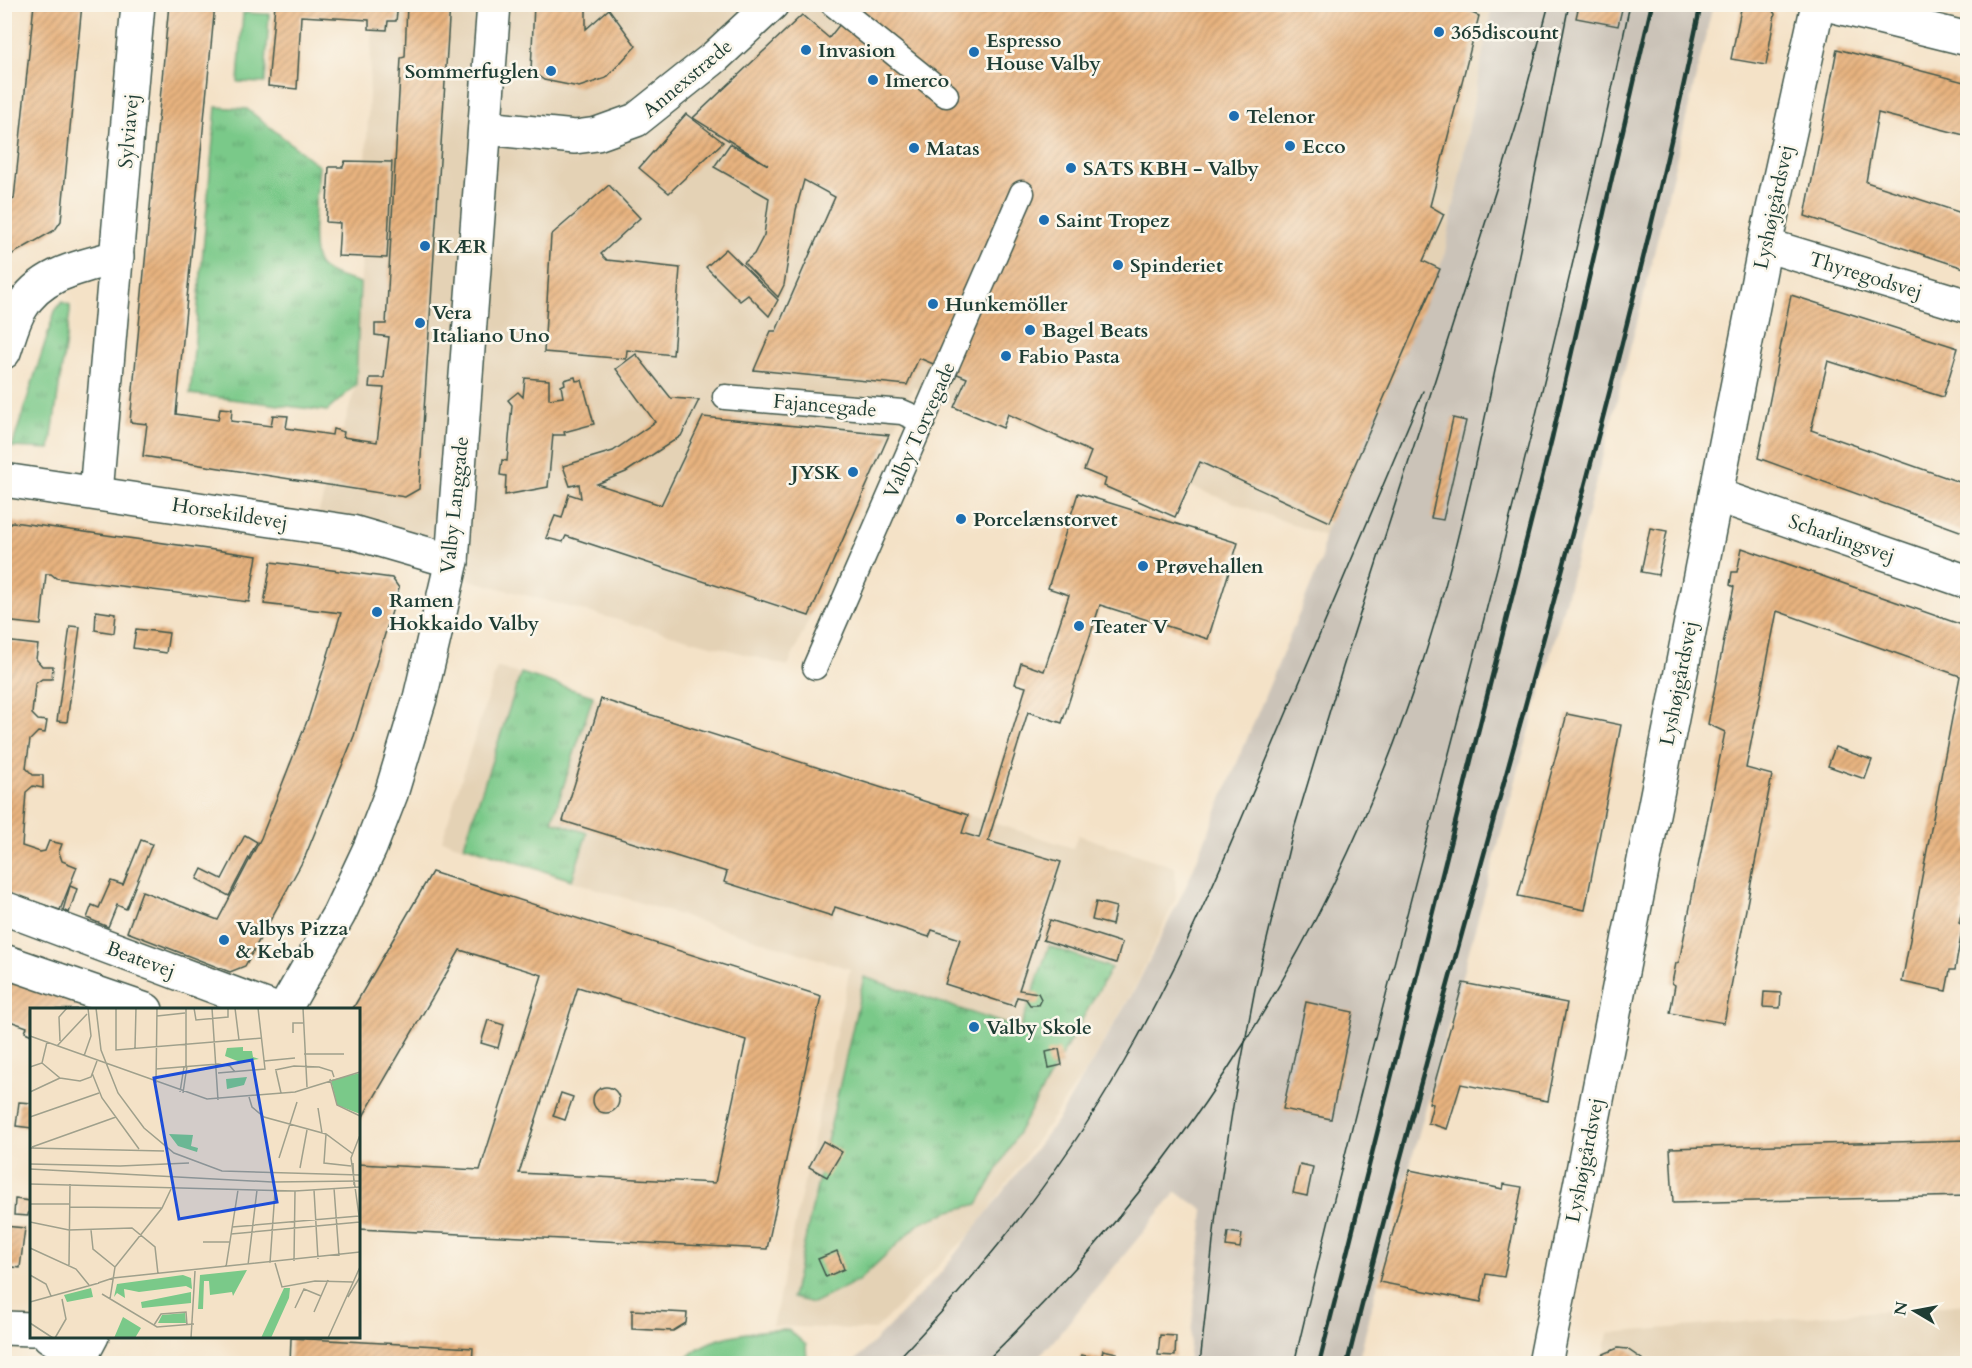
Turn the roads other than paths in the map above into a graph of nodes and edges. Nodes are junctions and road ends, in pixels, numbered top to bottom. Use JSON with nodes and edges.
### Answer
{"nodes":[{"id":1,"x":138,"y":4,"type":"edge"},
{"id":2,"x":494,"y":4,"type":"edge"},
{"id":3,"x":772,"y":4,"type":"edge"},
{"id":4,"x":833,"y":4,"type":"edge"},
{"id":5,"x":1818,"y":4,"type":"edge"},
{"id":6,"x":1826,"y":4,"type":"edge"},
{"id":7,"x":1968,"y":39,"type":"edge"},
{"id":8,"x":946,"y":95,"type":"dead end"},
{"id":9,"x":485,"y":128,"type":"junction"},
{"id":10,"x":1022,"y":193,"type":"dead end"},
{"id":11,"x":1765,"y":246,"type":"junction"},
{"id":12,"x":117,"y":256,"type":"junction"},
{"id":13,"x":1968,"y":306,"type":"edge"},
{"id":14,"x":4,"y":352,"type":"edge"},
{"id":15,"x":725,"y":397,"type":"dead end"},
{"id":16,"x":923,"y":420,"type":"junction"},
{"id":17,"x":4,"y":480,"type":"edge"},
{"id":18,"x":96,"y":493,"type":"junction"},
{"id":19,"x":1716,"y":495,"type":"junction"},
{"id":20,"x":452,"y":561,"type":"junction"},
{"id":21,"x":1968,"y":582,"type":"edge"},
{"id":22,"x":815,"y":667,"type":"dead end"},
{"id":23,"x":4,"y":908,"type":"edge"},
{"id":24,"x":4,"y":961,"type":"edge"},
{"id":25,"x":140,"y":1008,"type":"edge"},
{"id":26,"x":272,"y":1008,"type":"edge"},
{"id":27,"x":285,"y":1008,"type":"edge"},
{"id":28,"x":4,"y":1328,"type":"edge"},
{"id":29,"x":30,"y":1329,"type":"edge"},
{"id":30,"x":53,"y":1338,"type":"edge"},
{"id":31,"x":83,"y":1352,"type":"edge"},
{"id":32,"x":1545,"y":1364,"type":"edge"}],
"edges":[{"from":1,"to":12,"type":"street","name":"Sylviavej"},
{"from":2,"to":9,"type":"street","name":"Valby Langgade"},
{"from":3,"to":9,"type":"street","name":"Annexstræde"},
{"from":4,"to":8,"type":"street"},
{"from":5,"to":11,"type":"street","name":"Lyshøjgårdsvej"},
{"from":6,"to":7,"type":"street"},
{"from":9,"to":20,"type":"street","name":"Valby Langgade"},
{"from":10,"to":16,"type":"street","name":"Valby Torvegade"},
{"from":11,"to":13,"type":"street","name":"Thyregodsvej"},
{"from":11,"to":19,"type":"street","name":"Lyshøjgårdsvej"},
{"from":12,"to":14,"type":"street"},
{"from":12,"to":18,"type":"street","name":"Sylviavej"},
{"from":15,"to":16,"type":"street","name":"Fajancegade"},
{"from":16,"to":22,"type":"street","name":"Valby Torvegade"},
{"from":17,"to":18,"type":"street","name":"Horsekildevej"},
{"from":18,"to":20,"type":"street","name":"Horsekildevej"},
{"from":19,"to":21,"type":"street","name":"Scharlingsvej"},
{"from":19,"to":32,"type":"street","name":"Lyshøjgårdsvej"},
{"from":20,"to":27,"type":"street","name":"Valby Langgade"},
{"from":23,"to":26,"type":"street","name":"Beatevej"},
{"from":24,"to":25,"type":"street"},
{"from":28,"to":29,"type":"street"},
{"from":30,"to":31,"type":"street"}]}
